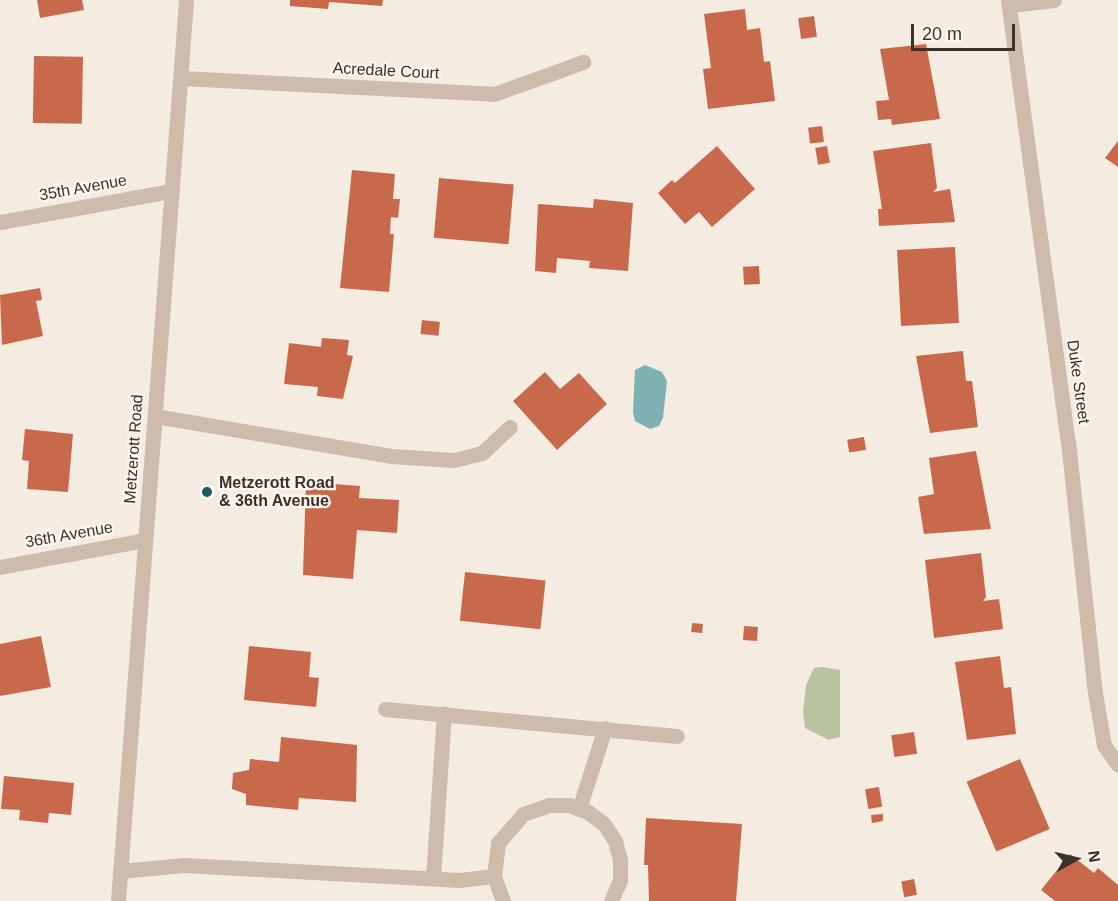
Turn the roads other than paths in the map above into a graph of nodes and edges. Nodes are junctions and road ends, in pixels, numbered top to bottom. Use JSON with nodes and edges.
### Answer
{"nodes":[{"id":1,"x":186,"y":0,"type":"edge"},
{"id":2,"x":1054,"y":0,"type":"edge"},
{"id":3,"x":1009,"y":3,"type":"edge"},
{"id":4,"x":583,"y":62,"type":"dead end"},
{"id":5,"x":181,"y":78,"type":"junction"},
{"id":6,"x":171,"y":190,"type":"junction"},
{"id":7,"x":0,"y":222,"type":"edge"},
{"id":8,"x":155,"y":416,"type":"junction"},
{"id":9,"x":510,"y":427,"type":"dead end"},
{"id":10,"x":145,"y":540,"type":"junction"},
{"id":11,"x":0,"y":567,"type":"edge"},
{"id":12,"x":385,"y":709,"type":"dead end"},
{"id":13,"x":444,"y":713,"type":"junction"},
{"id":14,"x":605,"y":728,"type":"junction"},
{"id":15,"x":677,"y":736,"type":"dead end"},
{"id":16,"x":1118,"y":765,"type":"edge"},
{"id":17,"x":579,"y":809,"type":"junction"},
{"id":18,"x":120,"y":871,"type":"junction"},
{"id":19,"x":494,"y":876,"type":"junction"},
{"id":20,"x":433,"y":878,"type":"junction"},
{"id":21,"x":117,"y":901,"type":"edge"},
{"id":22,"x":503,"y":901,"type":"edge"},
{"id":23,"x":611,"y":901,"type":"edge"}],
"edges":[{"from":1,"to":5,"type":"street","name":"Metzerott Road"},
{"from":2,"to":3,"type":"street"},
{"from":3,"to":16,"type":"street","name":"Duke Street"},
{"from":4,"to":5,"type":"street","name":"Acredale Court"},
{"from":5,"to":6,"type":"street","name":"Metzerott Road"},
{"from":6,"to":7,"type":"street","name":"35th Avenue"},
{"from":6,"to":8,"type":"street","name":"Metzerott Road"},
{"from":8,"to":9,"type":"street"},
{"from":8,"to":10,"type":"street","name":"Metzerott Road"},
{"from":10,"to":11,"type":"street","name":"36th Avenue"},
{"from":10,"to":18,"type":"street","name":"Metzerott Road"},
{"from":12,"to":13,"type":"street"},
{"from":13,"to":14,"type":"street"},
{"from":13,"to":20,"type":"street"},
{"from":14,"to":15,"type":"street"},
{"from":14,"to":17,"type":"street"},
{"from":17,"to":19,"type":"street"},
{"from":17,"to":23,"type":"street"},
{"from":18,"to":20,"type":"street"},
{"from":18,"to":21,"type":"street","name":"Metzerott Road"},
{"from":19,"to":20,"type":"street"},
{"from":19,"to":22,"type":"street"}]}
